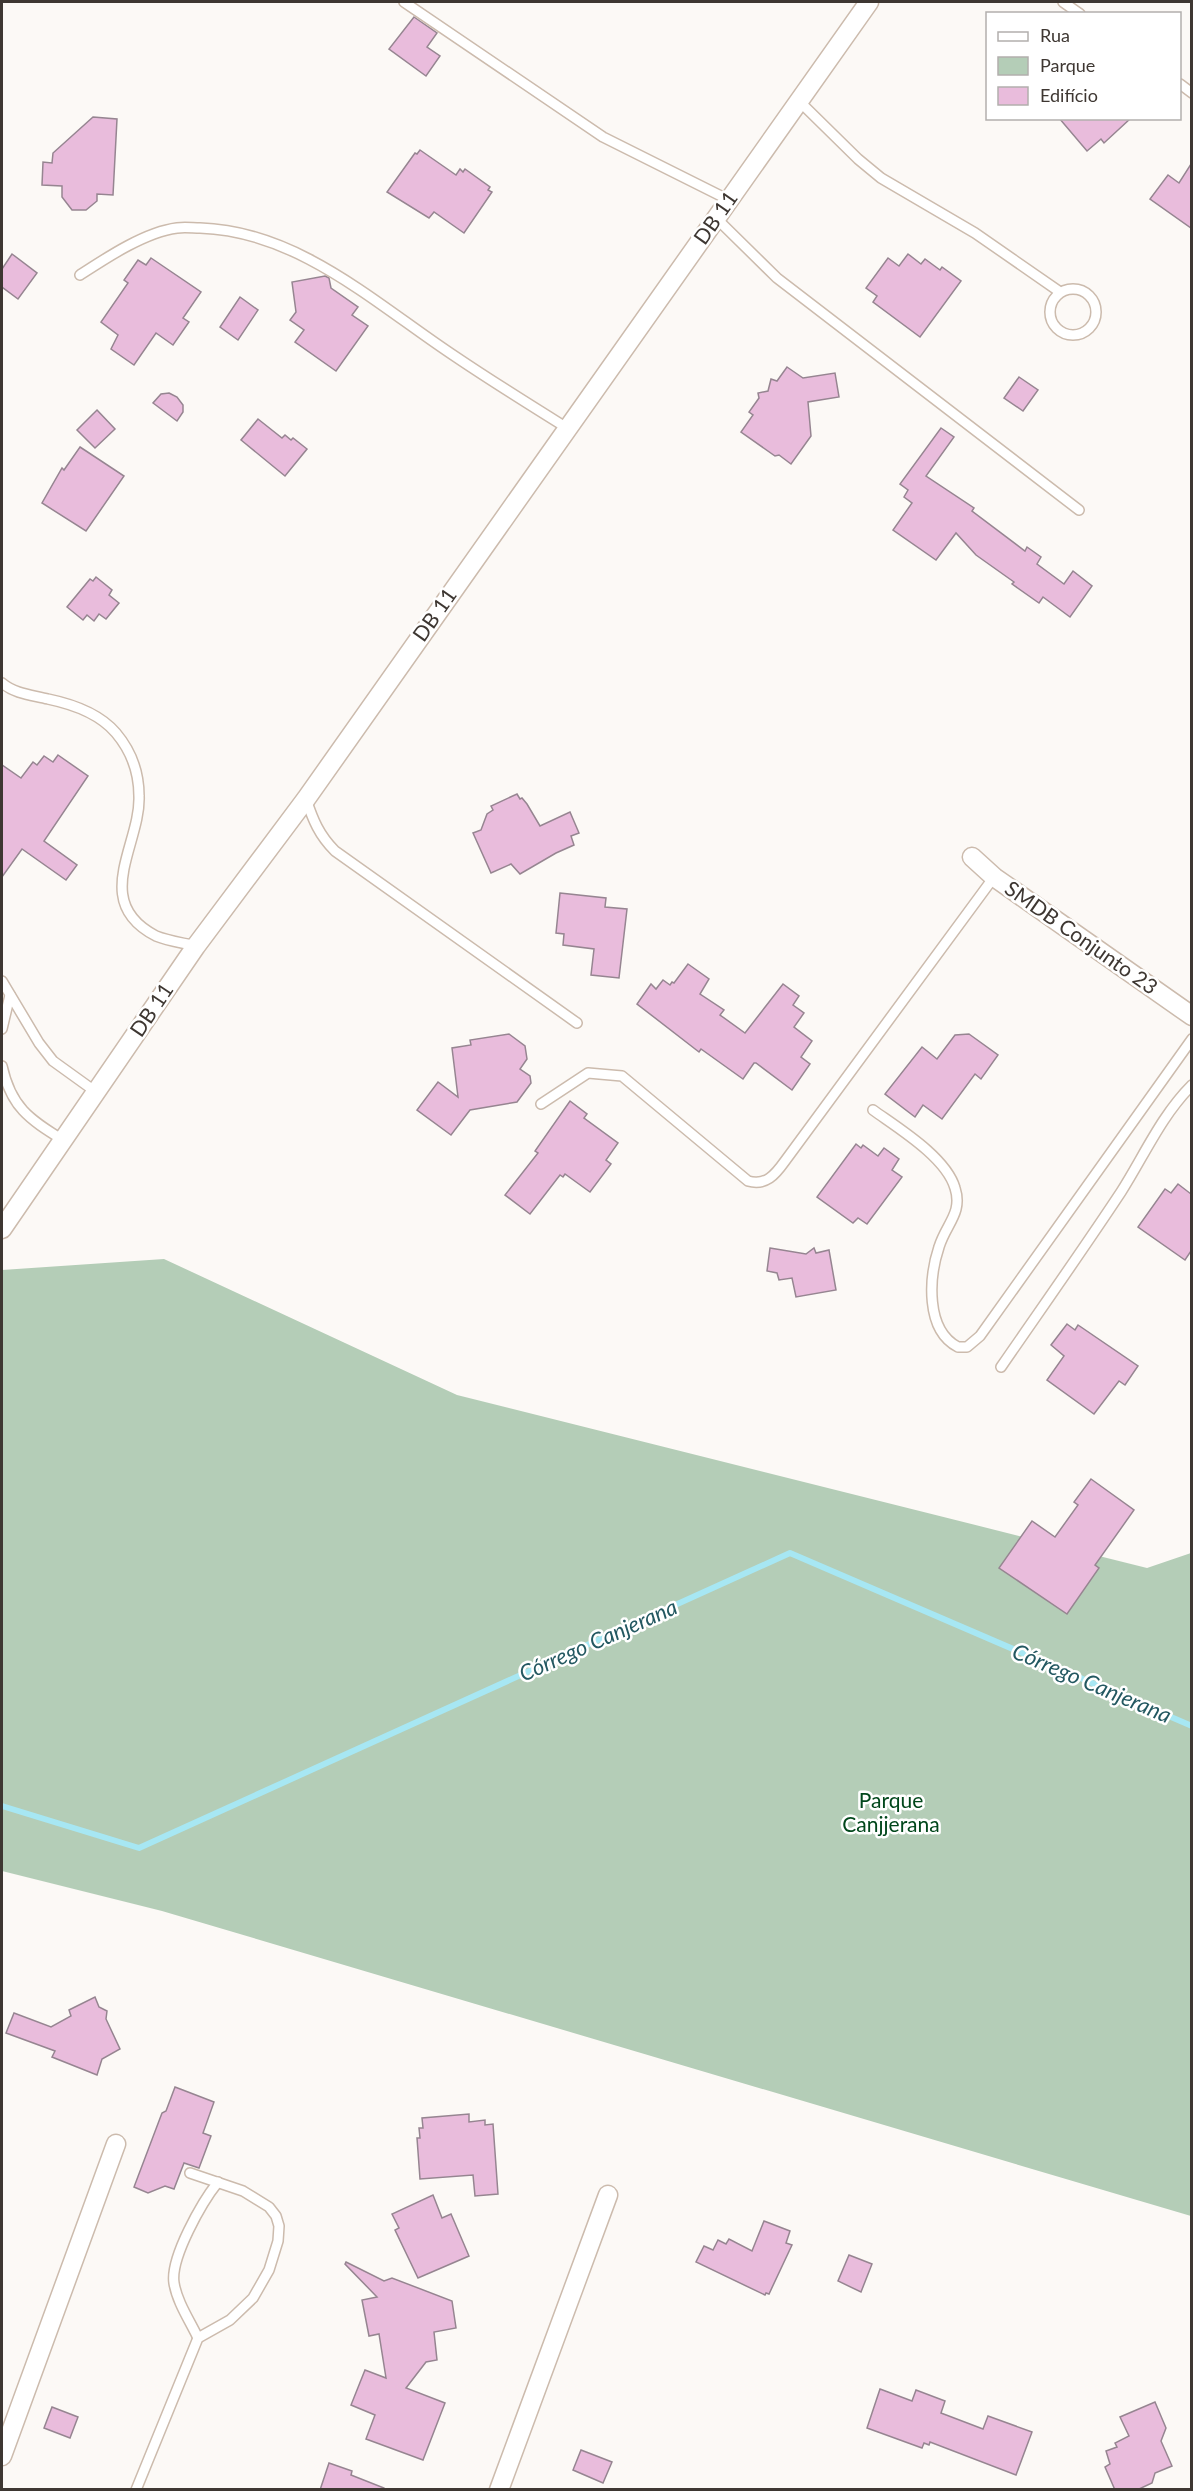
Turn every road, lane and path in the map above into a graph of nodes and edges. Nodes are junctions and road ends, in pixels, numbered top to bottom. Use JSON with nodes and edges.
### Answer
{"nodes":[{"id":1,"x":404,"y":2,"type":"edge"},
{"id":2,"x":869,"y":2,"type":"edge"},
{"id":3,"x":1063,"y":2,"type":"edge"},
{"id":4,"x":1077,"y":12,"type":"edge"},
{"id":5,"x":799,"y":101,"type":"junction"},
{"id":6,"x":729,"y":200,"type":"junction"},
{"id":7,"x":716,"y":218,"type":"junction"},
{"id":8,"x":80,"y":275,"type":"dead end"},
{"id":9,"x":1059,"y":292,"type":"junction"},
{"id":10,"x":567,"y":428,"type":"junction"},
{"id":11,"x":1079,"y":510,"type":"dead end"},
{"id":12,"x":2,"y":682,"type":"edge"},
{"id":13,"x":306,"y":799,"type":"junction"},
{"id":14,"x":972,"y":858,"type":"dead end"},
{"id":15,"x":994,"y":877,"type":"junction"},
{"id":16,"x":196,"y":946,"type":"junction"},
{"id":17,"x":2,"y":981,"type":"edge"},
{"id":18,"x":10,"y":995,"type":"junction"},
{"id":19,"x":1191,"y":1016,"type":"edge"},
{"id":20,"x":576,"y":1023,"type":"dead end"},
{"id":21,"x":2,"y":1029,"type":"edge"},
{"id":22,"x":1191,"y":1039,"type":"edge"},
{"id":23,"x":2,"y":1066,"type":"edge"},
{"id":24,"x":1191,"y":1085,"type":"edge"},
{"id":25,"x":96,"y":1092,"type":"junction"},
{"id":26,"x":541,"y":1104,"type":"dead end"},
{"id":27,"x":873,"y":1110,"type":"dead end"},
{"id":28,"x":63,"y":1140,"type":"junction"},
{"id":29,"x":2,"y":1229,"type":"edge"},
{"id":30,"x":1001,"y":1366,"type":"dead end"},
{"id":31,"x":116,"y":2144,"type":"dead end"},
{"id":32,"x":190,"y":2173,"type":"dead end"},
{"id":33,"x":218,"y":2182,"type":"junction"},
{"id":34,"x":608,"y":2195,"type":"dead end"},
{"id":35,"x":198,"y":2338,"type":"junction"},
{"id":36,"x":2,"y":2456,"type":"edge"},
{"id":37,"x":136,"y":2490,"type":"edge"},
{"id":38,"x":499,"y":2490,"type":"edge"}],
"edges":[{"from":1,"to":6,"type":"lane"},
{"from":2,"to":5,"type":"street","name":"DB 11"},
{"from":3,"to":4,"type":"lane"},
{"from":5,"to":6,"type":"street","name":"DB 11"},
{"from":5,"to":9,"type":"lane"},
{"from":6,"to":7,"type":"street","name":"DB 11"},
{"from":7,"to":10,"type":"street","name":"DB 11"},
{"from":7,"to":11,"type":"lane"},
{"from":8,"to":10,"type":"lane"},
{"from":9,"to":9,"type":"lane"},
{"from":10,"to":13,"type":"street","name":"DB 11"},
{"from":12,"to":16,"type":"lane"},
{"from":13,"to":16,"type":"street","name":"DB 11"},
{"from":13,"to":20,"type":"lane"},
{"from":14,"to":15,"type":"street","name":"SMDB Conjunto 23"},
{"from":15,"to":19,"type":"street","name":"SMDB Conjunto 23"},
{"from":15,"to":26,"type":"lane"},
{"from":16,"to":25,"type":"street","name":"DB 11"},
{"from":17,"to":18,"type":"lane"},
{"from":18,"to":21,"type":"lane"},
{"from":18,"to":25,"type":"lane"},
{"from":22,"to":27,"type":"lane"},
{"from":23,"to":28,"type":"lane"},
{"from":24,"to":30,"type":"lane"},
{"from":25,"to":28,"type":"street","name":"DB 11"},
{"from":28,"to":29,"type":"street","name":"DB 11"},
{"from":31,"to":36,"type":"street"},
{"from":32,"to":33,"type":"lane"},
{"from":33,"to":35,"type":"lane"},
{"from":33,"to":35,"type":"lane"},
{"from":34,"to":38,"type":"street"},
{"from":35,"to":37,"type":"lane"}]}
